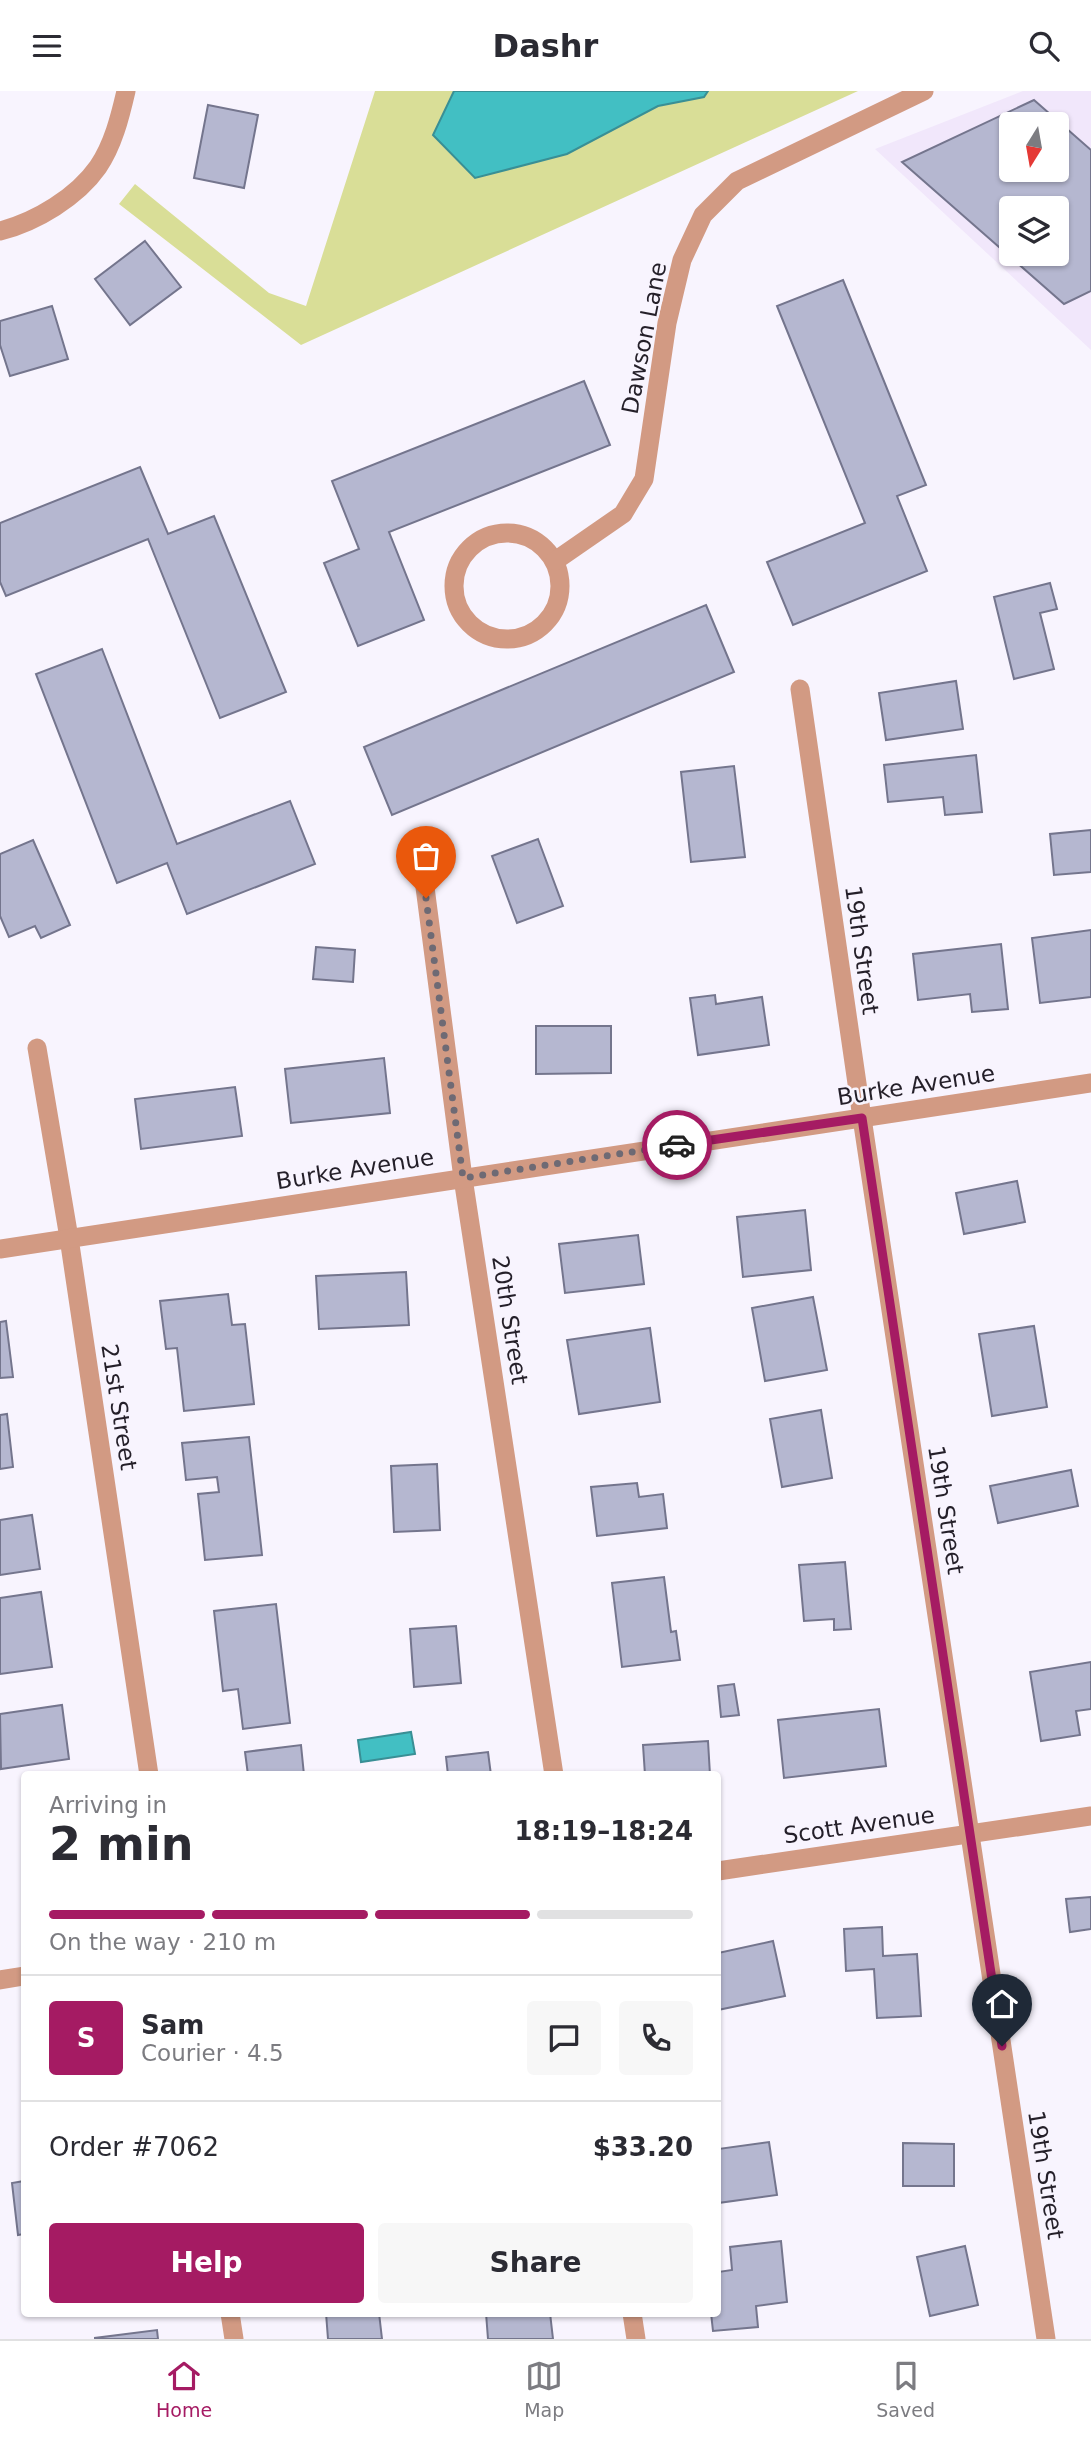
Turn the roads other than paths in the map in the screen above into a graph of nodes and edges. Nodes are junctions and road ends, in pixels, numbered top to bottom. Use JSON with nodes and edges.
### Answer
{"nodes":[{"id":1,"x":126,"y":91,"type":"edge"},
{"id":2,"x":924,"y":91,"type":"edge"},
{"id":3,"x":0,"y":231,"type":"edge"},
{"id":4,"x":555,"y":561,"type":"junction"},
{"id":5,"x":800,"y":689,"type":"dead end"},
{"id":6,"x":423,"y":872,"type":"dead end"},
{"id":7,"x":37,"y":1048,"type":"dead end"},
{"id":8,"x":1091,"y":1083,"type":"edge"},
{"id":9,"x":862,"y":1118,"type":"junction"},
{"id":10,"x":463,"y":1178,"type":"junction"},
{"id":11,"x":69,"y":1238,"type":"junction"},
{"id":12,"x":0,"y":1249,"type":"edge"},
{"id":13,"x":148,"y":1771,"type":"edge"},
{"id":14,"x":553,"y":1771,"type":"edge"},
{"id":15,"x":1091,"y":1816,"type":"edge"},
{"id":16,"x":970,"y":1833,"type":"junction"},
{"id":17,"x":721,"y":1871,"type":"edge"},
{"id":18,"x":21,"y":1976,"type":"edge"},
{"id":19,"x":0,"y":1980,"type":"edge"},
{"id":20,"x":231,"y":2317,"type":"edge"},
{"id":21,"x":633,"y":2317,"type":"edge"},
{"id":22,"x":234,"y":2339,"type":"edge"},
{"id":23,"x":636,"y":2339,"type":"edge"},
{"id":24,"x":1046,"y":2339,"type":"edge"}],
"edges":[{"from":1,"to":3,"type":"street"},
{"from":2,"to":4,"type":"street","name":"Dawson Lane"},
{"from":4,"to":4,"type":"street"},
{"from":5,"to":9,"type":"street","name":"19th Street"},
{"from":6,"to":10,"type":"street","name":"20th Street"},
{"from":7,"to":11,"type":"street","name":"21st Street"},
{"from":8,"to":9,"type":"street","name":"Burke Avenue"},
{"from":9,"to":10,"type":"street","name":"Burke Avenue"},
{"from":9,"to":16,"type":"street","name":"19th Street"},
{"from":10,"to":11,"type":"street","name":"Burke Avenue"},
{"from":10,"to":14,"type":"street","name":"20th Street"},
{"from":11,"to":12,"type":"street","name":"Burke Avenue"},
{"from":11,"to":13,"type":"street","name":"21st Street"},
{"from":15,"to":16,"type":"street","name":"Scott Avenue"},
{"from":16,"to":17,"type":"street","name":"Scott Avenue"},
{"from":16,"to":24,"type":"street","name":"19th Street"},
{"from":18,"to":19,"type":"street"},
{"from":20,"to":22,"type":"street"},
{"from":21,"to":23,"type":"street"}]}
